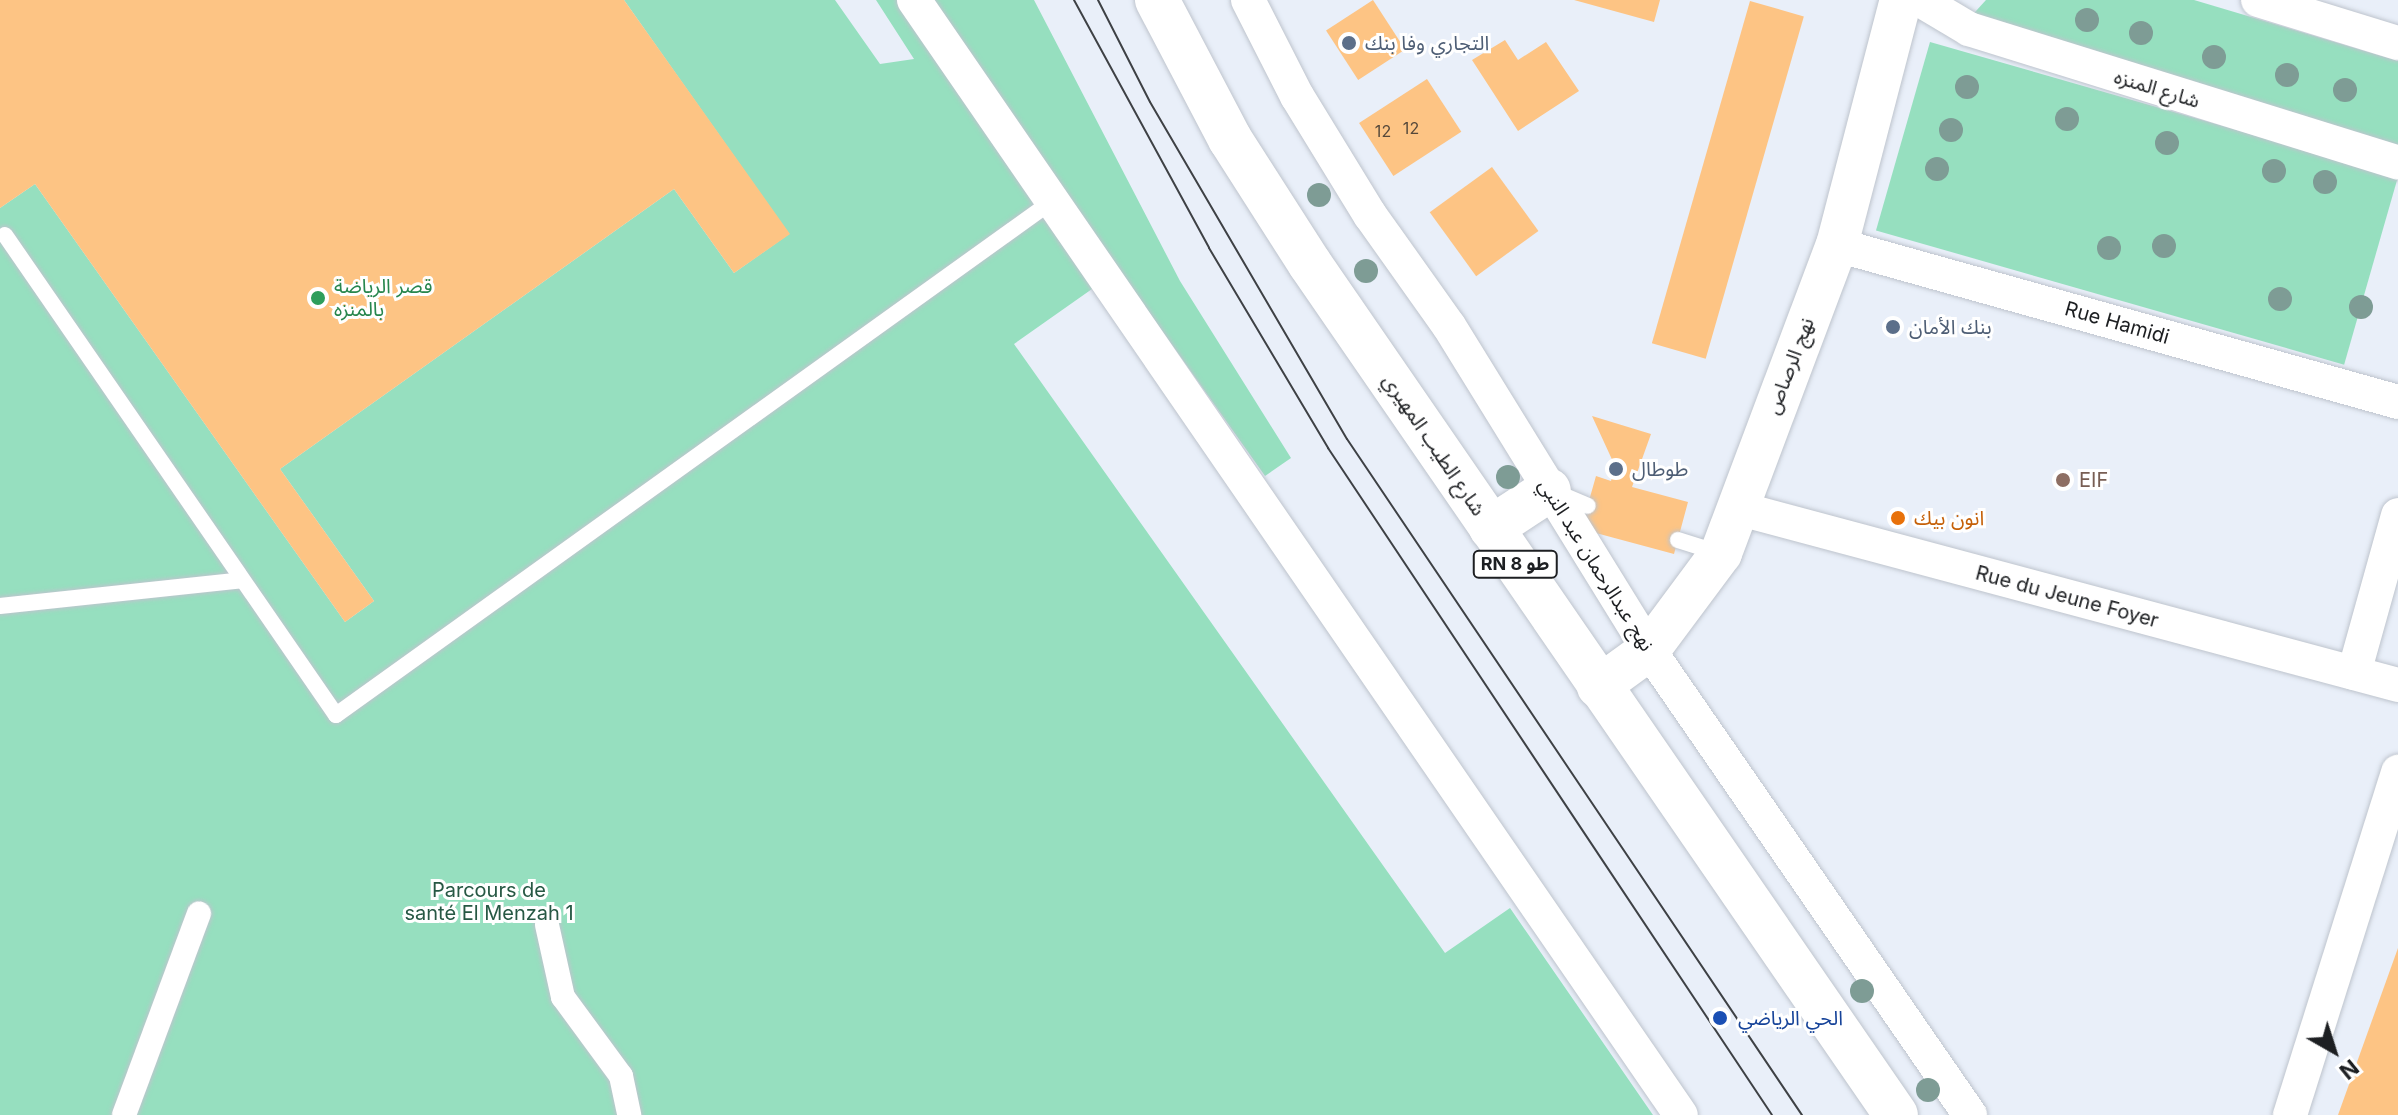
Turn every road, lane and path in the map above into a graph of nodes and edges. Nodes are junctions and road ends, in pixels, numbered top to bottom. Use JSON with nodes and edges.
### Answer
{"nodes":[{"id":1,"x":914,"y":0,"type":"edge"},
{"id":2,"x":1157,"y":0,"type":"edge"},
{"id":3,"x":1248,"y":0,"type":"edge"},
{"id":4,"x":1924,"y":0,"type":"edge"},
{"id":5,"x":2258,"y":0,"type":"edge"},
{"id":6,"x":2398,"y":43,"type":"edge"},
{"id":7,"x":2398,"y":163,"type":"edge"},
{"id":8,"x":1051,"y":202,"type":"junction"},
{"id":9,"x":5,"y":235,"type":"dead end"},
{"id":10,"x":1837,"y":245,"type":"junction"},
{"id":11,"x":2398,"y":402,"type":"edge"},
{"id":12,"x":1568,"y":498,"type":"junction"},
{"id":13,"x":1737,"y":508,"type":"junction"},
{"id":14,"x":2398,"y":515,"type":"edge"},
{"id":15,"x":1491,"y":528,"type":"junction"},
{"id":16,"x":1678,"y":540,"type":"dead end"},
{"id":17,"x":1721,"y":553,"type":"junction"},
{"id":18,"x":242,"y":580,"type":"junction"},
{"id":19,"x":2388,"y":592,"type":"edge"},
{"id":20,"x":0,"y":606,"type":"edge"},
{"id":21,"x":1649,"y":650,"type":"junction"},
{"id":22,"x":2354,"y":673,"type":"junction"},
{"id":23,"x":2398,"y":685,"type":"edge"},
{"id":24,"x":1598,"y":687,"type":"junction"},
{"id":25,"x":2398,"y":772,"type":"edge"},
{"id":26,"x":199,"y":913,"type":"dead end"},
{"id":27,"x":547,"y":925,"type":"dead end"},
{"id":28,"x":124,"y":1115,"type":"edge"},
{"id":29,"x":629,"y":1115,"type":"edge"},
{"id":30,"x":1681,"y":1115,"type":"edge"},
{"id":31,"x":1896,"y":1115,"type":"edge"},
{"id":32,"x":1970,"y":1115,"type":"edge"},
{"id":33,"x":2290,"y":1115,"type":"edge"}],
"edges":[{"from":1,"to":8,"type":"street"},
{"from":2,"to":15,"type":"main road","name":"شارع الطيب المهيري","number":"RN 8 طو"},
{"from":3,"to":12,"type":"street","name":"نهج عبدالرحمان عبد النبي"},
{"from":4,"to":7,"type":"street","name":"شارع المنزه"},
{"from":4,"to":10,"type":"street","name":"نهج الرصاص"},
{"from":5,"to":6,"type":"street"},
{"from":8,"to":18,"type":"lane"},
{"from":8,"to":30,"type":"street"},
{"from":9,"to":18,"type":"lane"},
{"from":10,"to":11,"type":"street","name":"Rue Hamidi"},
{"from":10,"to":13,"type":"street","name":"نهج الرصاص"},
{"from":12,"to":15,"type":"main road"},
{"from":12,"to":21,"type":"street","name":"نهج عبدالرحمان عبد النبي"},
{"from":13,"to":17,"type":"street","name":"نهج الرصاص"},
{"from":13,"to":22,"type":"street","name":"Rue du Jeune Foyer"},
{"from":14,"to":19,"type":"street"},
{"from":15,"to":24,"type":"main road","name":"شارع الطيب المهيري","number":"RN 8 طو"},
{"from":16,"to":17,"type":"lane"},
{"from":17,"to":21,"type":"street","name":"نهج الرصاص"},
{"from":18,"to":20,"type":"lane"},
{"from":19,"to":22,"type":"street"},
{"from":21,"to":24,"type":"street","name":"نهج الرصاص"},
{"from":21,"to":32,"type":"street","name":"نهج عبدالرحمان عبد النبي"},
{"from":22,"to":23,"type":"street","name":"Rue du Jeune Foyer"},
{"from":24,"to":31,"type":"main road","name":"شارع الطيب المهيري","number":"RN 8 طو"},
{"from":25,"to":33,"type":"street"},
{"from":26,"to":28,"type":"street"},
{"from":27,"to":29,"type":"street"}]}
